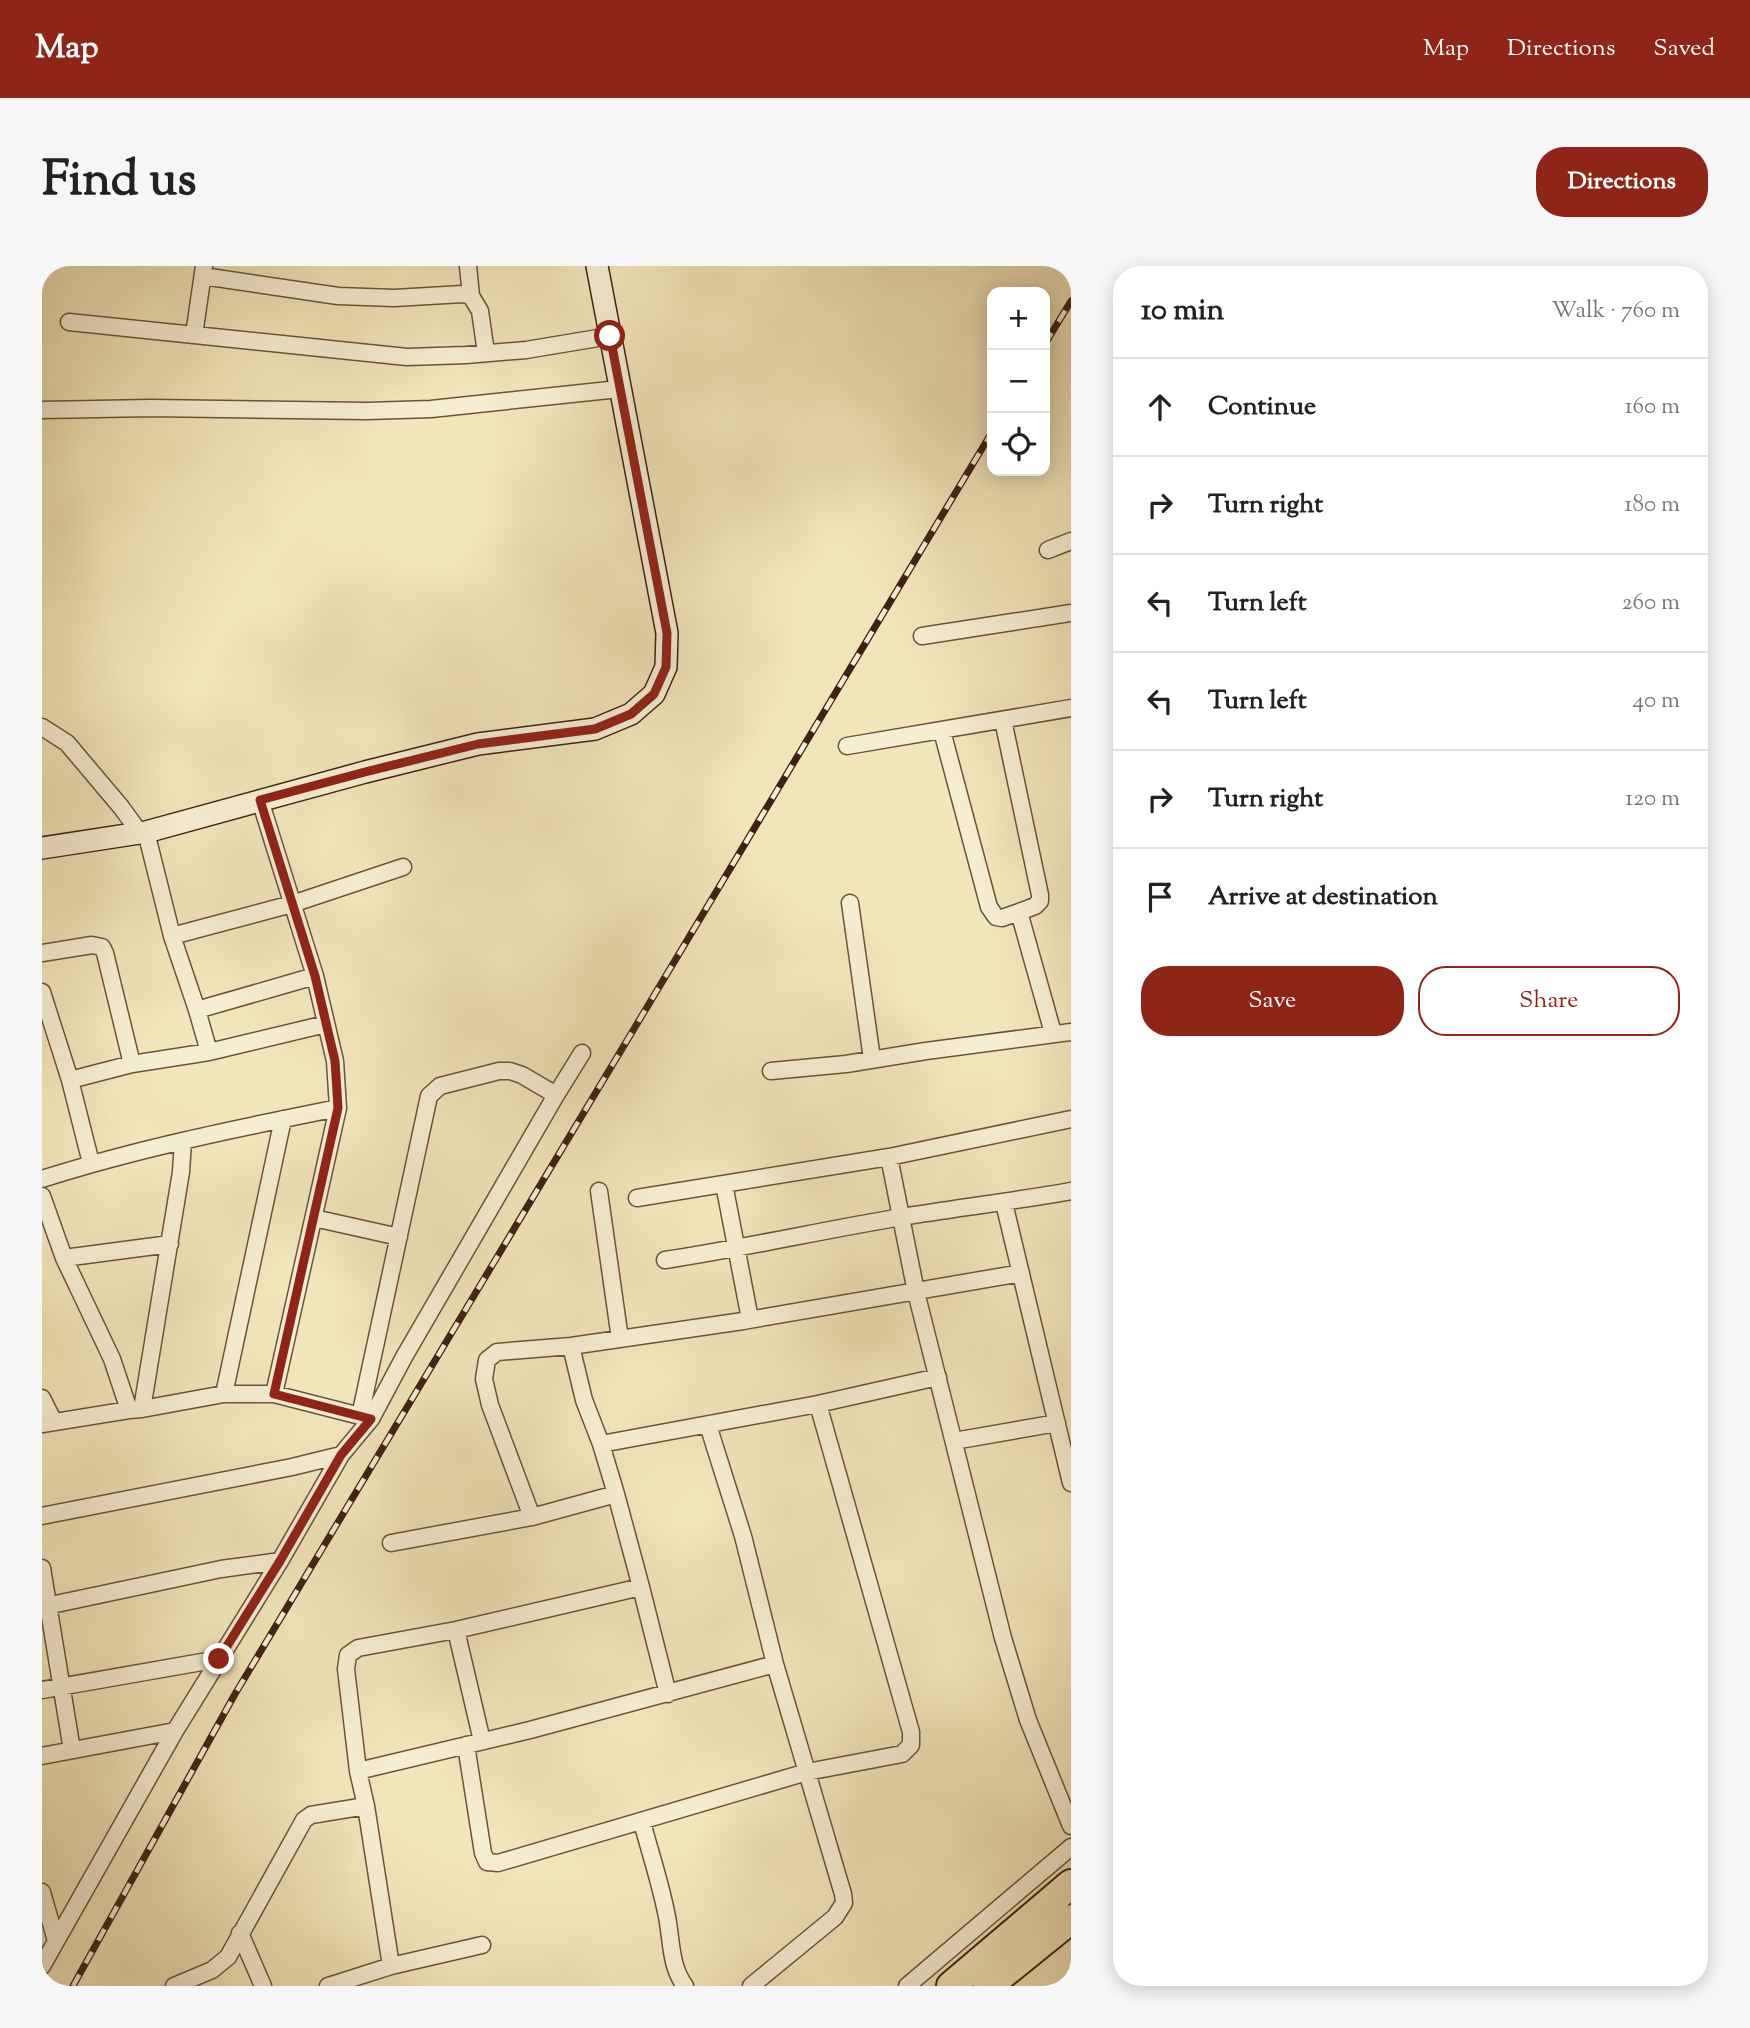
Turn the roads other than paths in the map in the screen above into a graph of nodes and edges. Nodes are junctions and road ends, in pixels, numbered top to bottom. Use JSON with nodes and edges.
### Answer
{"nodes":[{"id":1,"x":468,"y":266,"type":"edge"},
{"id":2,"x":597,"y":266,"type":"edge"},
{"id":3,"x":203,"y":271,"type":"edge"},
{"id":4,"x":471,"y":296,"type":"junction"},
{"id":5,"x":69,"y":321,"type":"dead end"},
{"id":6,"x":194,"y":335,"type":"junction"},
{"id":7,"x":610,"y":336,"type":"junction"},
{"id":8,"x":486,"y":354,"type":"junction"},
{"id":9,"x":619,"y":389,"type":"junction"},
{"id":10,"x":42,"y":410,"type":"edge"},
{"id":11,"x":1071,"y":541,"type":"edge"},
{"id":12,"x":1048,"y":550,"type":"dead end"},
{"id":13,"x":1071,"y":613,"type":"edge"},
{"id":14,"x":922,"y":636,"type":"dead end"},
{"id":15,"x":1071,"y":708,"type":"edge"},
{"id":16,"x":1003,"y":720,"type":"junction"},
{"id":17,"x":42,"y":727,"type":"edge"},
{"id":18,"x":943,"y":731,"type":"junction"},
{"id":19,"x":848,"y":746,"type":"dead end"},
{"id":20,"x":260,"y":800,"type":"junction"},
{"id":21,"x":143,"y":833,"type":"junction"},
{"id":22,"x":42,"y":848,"type":"edge"},
{"id":23,"x":403,"y":867,"type":"dead end"},
{"id":24,"x":850,"y":903,"type":"dead end"},
{"id":25,"x":292,"y":904,"type":"junction"},
{"id":26,"x":1019,"y":912,"type":"junction"},
{"id":27,"x":172,"y":936,"type":"junction"},
{"id":28,"x":42,"y":953,"type":"edge"},
{"id":29,"x":315,"y":976,"type":"junction"},
{"id":30,"x":42,"y":992,"type":"edge"},
{"id":31,"x":197,"y":1010,"type":"junction"},
{"id":32,"x":326,"y":1024,"type":"junction"},
{"id":33,"x":1071,"y":1032,"type":"edge"},
{"id":34,"x":1053,"y":1033,"type":"junction"},
{"id":35,"x":49,"y":1039,"type":"edge"},
{"id":36,"x":209,"y":1052,"type":"junction"},
{"id":37,"x":582,"y":1053,"type":"dead end"},
{"id":38,"x":872,"y":1059,"type":"junction"},
{"id":39,"x":132,"y":1064,"type":"junction"},
{"id":40,"x":771,"y":1071,"type":"dead end"},
{"id":41,"x":70,"y":1080,"type":"junction"},
{"id":42,"x":556,"y":1095,"type":"junction"},
{"id":43,"x":338,"y":1108,"type":"junction"},
{"id":44,"x":283,"y":1119,"type":"junction"},
{"id":45,"x":1071,"y":1119,"type":"edge"},
{"id":46,"x":183,"y":1141,"type":"junction"},
{"id":47,"x":889,"y":1157,"type":"junction"},
{"id":48,"x":91,"y":1163,"type":"junction"},
{"id":49,"x":42,"y":1178,"type":"edge"},
{"id":50,"x":724,"y":1184,"type":"junction"},
{"id":51,"x":599,"y":1191,"type":"dead end"},
{"id":52,"x":1071,"y":1191,"type":"edge"},
{"id":53,"x":42,"y":1196,"type":"edge"},
{"id":54,"x":637,"y":1198,"type":"dead end"},
{"id":55,"x":1004,"y":1203,"type":"junction"},
{"id":56,"x":901,"y":1217,"type":"junction"},
{"id":57,"x":314,"y":1218,"type":"junction"},
{"id":58,"x":399,"y":1237,"type":"junction"},
{"id":59,"x":170,"y":1244,"type":"junction"},
{"id":60,"x":737,"y":1249,"type":"junction"},
{"id":61,"x":64,"y":1258,"type":"junction"},
{"id":62,"x":665,"y":1260,"type":"dead end"},
{"id":63,"x":1021,"y":1273,"type":"junction"},
{"id":64,"x":916,"y":1292,"type":"junction"},
{"id":65,"x":750,"y":1319,"type":"junction"},
{"id":66,"x":620,"y":1339,"type":"junction"},
{"id":67,"x":571,"y":1346,"type":"junction"},
{"id":68,"x":938,"y":1377,"type":"junction"},
{"id":69,"x":224,"y":1394,"type":"junction"},
{"id":70,"x":274,"y":1394,"type":"junction"},
{"id":71,"x":42,"y":1398,"type":"edge"},
{"id":72,"x":818,"y":1404,"type":"junction"},
{"id":73,"x":135,"y":1410,"type":"junction"},
{"id":74,"x":365,"y":1417,"type":"junction"},
{"id":75,"x":48,"y":1423,"type":"edge"},
{"id":76,"x":1057,"y":1423,"type":"junction"},
{"id":77,"x":708,"y":1425,"type":"junction"},
{"id":78,"x":954,"y":1441,"type":"junction"},
{"id":79,"x":601,"y":1444,"type":"junction"},
{"id":80,"x":341,"y":1455,"type":"junction"},
{"id":81,"x":1071,"y":1483,"type":"edge"},
{"id":82,"x":616,"y":1494,"type":"junction"},
{"id":83,"x":42,"y":1517,"type":"edge"},
{"id":84,"x":532,"y":1517,"type":"junction"},
{"id":85,"x":391,"y":1543,"type":"dead end"},
{"id":86,"x":280,"y":1561,"type":"junction"},
{"id":87,"x":42,"y":1568,"type":"edge"},
{"id":88,"x":641,"y":1587,"type":"junction"},
{"id":89,"x":46,"y":1606,"type":"edge"},
{"id":90,"x":456,"y":1630,"type":"junction"},
{"id":91,"x":219,"y":1659,"type":"junction"},
{"id":92,"x":775,"y":1664,"type":"junction"},
{"id":93,"x":62,"y":1687,"type":"junction"},
{"id":94,"x":42,"y":1690,"type":"edge"},
{"id":95,"x":667,"y":1694,"type":"junction"},
{"id":96,"x":174,"y":1731,"type":"junction"},
{"id":97,"x":474,"y":1743,"type":"junction"},
{"id":98,"x":72,"y":1750,"type":"junction"},
{"id":99,"x":42,"y":1756,"type":"edge"},
{"id":100,"x":358,"y":1771,"type":"junction"},
{"id":101,"x":807,"y":1772,"type":"junction"},
{"id":102,"x":366,"y":1805,"type":"junction"},
{"id":103,"x":642,"y":1822,"type":"junction"},
{"id":104,"x":1071,"y":1826,"type":"edge"},
{"id":105,"x":1071,"y":1847,"type":"edge"},
{"id":106,"x":1071,"y":1884,"type":"edge"},
{"id":107,"x":42,"y":1892,"type":"edge"},
{"id":108,"x":1071,"y":1919,"type":"edge"},
{"id":109,"x":47,"y":1925,"type":"edge"},
{"id":110,"x":240,"y":1933,"type":"junction"},
{"id":111,"x":56,"y":1941,"type":"junction"},
{"id":112,"x":482,"y":1945,"type":"dead end"},
{"id":113,"x":42,"y":1966,"type":"edge"},
{"id":114,"x":391,"y":1966,"type":"junction"},
{"id":115,"x":174,"y":1986,"type":"edge"},
{"id":116,"x":264,"y":1986,"type":"edge"},
{"id":117,"x":328,"y":1986,"type":"edge"},
{"id":118,"x":685,"y":1986,"type":"edge"},
{"id":119,"x":751,"y":1986,"type":"edge"},
{"id":120,"x":907,"y":1986,"type":"edge"},
{"id":121,"x":951,"y":1986,"type":"edge"},
{"id":122,"x":988,"y":1986,"type":"edge"}],
"edges":[{"from":1,"to":4,"type":"street"},
{"from":2,"to":7,"type":"main road"},
{"from":3,"to":4,"type":"street"},
{"from":3,"to":6,"type":"street"},
{"from":4,"to":8,"type":"street"},
{"from":5,"to":6,"type":"street"},
{"from":6,"to":8,"type":"street"},
{"from":7,"to":8,"type":"street"},
{"from":7,"to":9,"type":"main road"},
{"from":9,"to":10,"type":"street"},
{"from":9,"to":20,"type":"main road"},
{"from":11,"to":12,"type":"street"},
{"from":13,"to":14,"type":"street"},
{"from":15,"to":16,"type":"street"},
{"from":16,"to":18,"type":"street"},
{"from":16,"to":26,"type":"street"},
{"from":17,"to":21,"type":"street"},
{"from":18,"to":19,"type":"street"},
{"from":18,"to":26,"type":"street"},
{"from":20,"to":21,"type":"main road"},
{"from":20,"to":25,"type":"street"},
{"from":21,"to":22,"type":"main road"},
{"from":21,"to":27,"type":"street"},
{"from":23,"to":25,"type":"street"},
{"from":24,"to":38,"type":"street"},
{"from":25,"to":27,"type":"street"},
{"from":25,"to":29,"type":"street"},
{"from":26,"to":34,"type":"street"},
{"from":27,"to":31,"type":"street"},
{"from":28,"to":39,"type":"street"},
{"from":29,"to":31,"type":"street"},
{"from":29,"to":32,"type":"street"},
{"from":30,"to":35,"type":"street"},
{"from":31,"to":36,"type":"street"},
{"from":32,"to":36,"type":"street"},
{"from":32,"to":43,"type":"street"},
{"from":33,"to":34,"type":"street"},
{"from":34,"to":38,"type":"street"},
{"from":35,"to":41,"type":"street"},
{"from":36,"to":39,"type":"street"},
{"from":37,"to":42,"type":"street"},
{"from":38,"to":40,"type":"street"},
{"from":39,"to":41,"type":"street"},
{"from":41,"to":48,"type":"street"},
{"from":42,"to":58,"type":"street"},
{"from":42,"to":74,"type":"street"},
{"from":43,"to":44,"type":"street"},
{"from":43,"to":57,"type":"street"},
{"from":44,"to":46,"type":"street"},
{"from":44,"to":69,"type":"street"},
{"from":45,"to":47,"type":"street"},
{"from":46,"to":48,"type":"street"},
{"from":46,"to":59,"type":"street"},
{"from":47,"to":50,"type":"street"},
{"from":47,"to":56,"type":"street"},
{"from":48,"to":49,"type":"street"},
{"from":50,"to":54,"type":"street"},
{"from":50,"to":60,"type":"street"},
{"from":51,"to":66,"type":"street"},
{"from":52,"to":55,"type":"street"},
{"from":53,"to":61,"type":"street"},
{"from":55,"to":56,"type":"street"},
{"from":55,"to":63,"type":"street"},
{"from":56,"to":60,"type":"street"},
{"from":56,"to":64,"type":"street"},
{"from":57,"to":58,"type":"street"},
{"from":57,"to":70,"type":"street"},
{"from":58,"to":74,"type":"street"},
{"from":59,"to":61,"type":"street"},
{"from":59,"to":73,"type":"street"},
{"from":60,"to":62,"type":"street"},
{"from":60,"to":65,"type":"street"},
{"from":61,"to":73,"type":"street"},
{"from":63,"to":64,"type":"street"},
{"from":63,"to":76,"type":"street"},
{"from":64,"to":65,"type":"street"},
{"from":64,"to":68,"type":"street"},
{"from":65,"to":66,"type":"street"},
{"from":66,"to":67,"type":"street"},
{"from":67,"to":79,"type":"street"},
{"from":67,"to":84,"type":"street"},
{"from":68,"to":72,"type":"street"},
{"from":68,"to":78,"type":"street"},
{"from":69,"to":70,"type":"street"},
{"from":69,"to":73,"type":"street"},
{"from":70,"to":74,"type":"street"},
{"from":71,"to":75,"type":"street"},
{"from":72,"to":77,"type":"street"},
{"from":72,"to":101,"type":"street"},
{"from":73,"to":75,"type":"street"},
{"from":74,"to":80,"type":"street"},
{"from":76,"to":78,"type":"street"},
{"from":76,"to":81,"type":"street"},
{"from":77,"to":79,"type":"street"},
{"from":77,"to":92,"type":"street"},
{"from":78,"to":104,"type":"street"},
{"from":79,"to":82,"type":"street"},
{"from":80,"to":83,"type":"street"},
{"from":80,"to":86,"type":"street"},
{"from":82,"to":84,"type":"street"},
{"from":82,"to":88,"type":"street"},
{"from":84,"to":85,"type":"street"},
{"from":86,"to":89,"type":"street"},
{"from":86,"to":91,"type":"street"},
{"from":87,"to":89,"type":"street"},
{"from":88,"to":90,"type":"street"},
{"from":88,"to":95,"type":"street"},
{"from":89,"to":93,"type":"street"},
{"from":90,"to":97,"type":"street"},
{"from":90,"to":100,"type":"street"},
{"from":91,"to":93,"type":"street"},
{"from":91,"to":96,"type":"street"},
{"from":92,"to":95,"type":"street"},
{"from":92,"to":101,"type":"street"},
{"from":93,"to":94,"type":"street"},
{"from":93,"to":98,"type":"street"},
{"from":95,"to":97,"type":"street"},
{"from":96,"to":98,"type":"street"},
{"from":96,"to":111,"type":"street"},
{"from":97,"to":100,"type":"street"},
{"from":97,"to":103,"type":"street"},
{"from":98,"to":99,"type":"street"},
{"from":100,"to":102,"type":"street"},
{"from":101,"to":103,"type":"street"},
{"from":101,"to":119,"type":"street"},
{"from":102,"to":110,"type":"street"},
{"from":102,"to":114,"type":"street"},
{"from":103,"to":118,"type":"street"},
{"from":105,"to":120,"type":"street"},
{"from":106,"to":121,"type":"highway"},
{"from":107,"to":109,"type":"street"},
{"from":108,"to":122,"type":"highway"},
{"from":109,"to":111,"type":"street"},
{"from":110,"to":115,"type":"street"},
{"from":110,"to":116,"type":"street"},
{"from":111,"to":113,"type":"street"},
{"from":112,"to":114,"type":"street"},
{"from":114,"to":117,"type":"street"}]}
